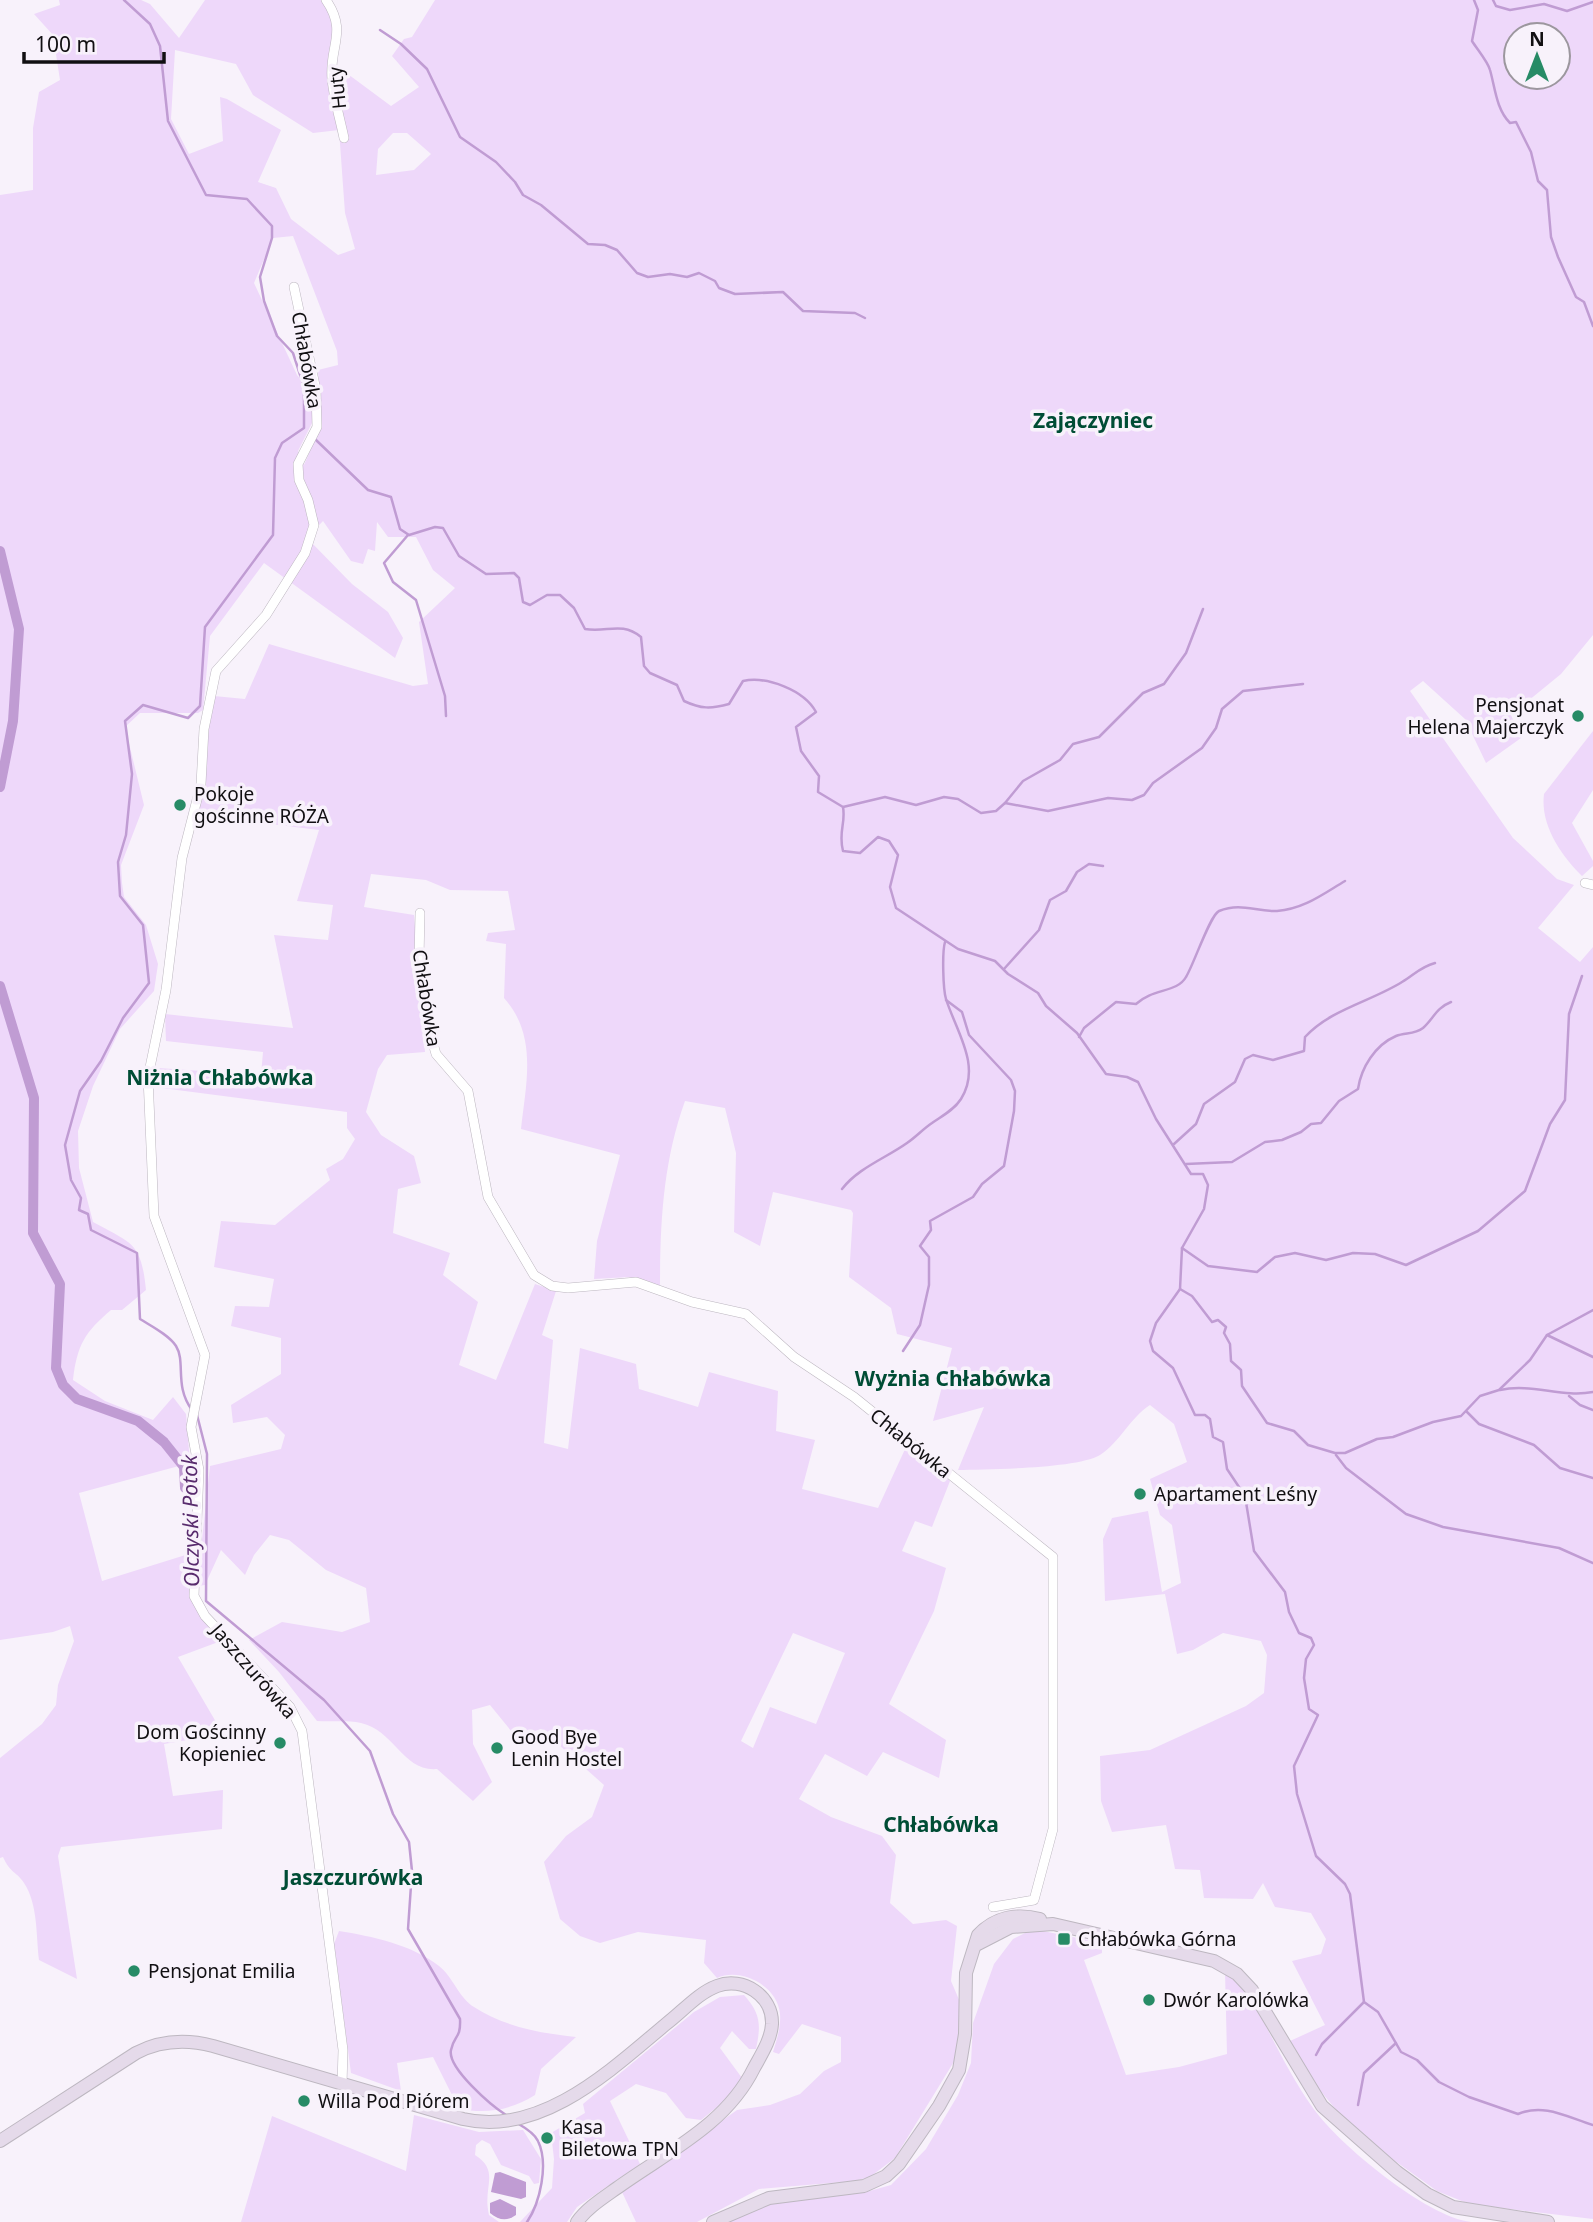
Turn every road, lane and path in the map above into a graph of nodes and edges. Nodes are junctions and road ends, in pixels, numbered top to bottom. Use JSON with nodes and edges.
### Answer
{"nodes":[{"id":1,"x":326,"y":0,"type":"edge"},
{"id":2,"x":344,"y":138,"type":"dead end"},
{"id":3,"x":294,"y":287,"type":"dead end"},
{"id":4,"x":420,"y":913,"type":"dead end"},
{"id":5,"x":191,"y":1427,"type":"joint"},
{"id":6,"x":993,"y":1907,"type":"dead end"},
{"id":7,"x":342,"y":2084,"type":"junction"},
{"id":8,"x":0,"y":2141,"type":"edge"},
{"id":9,"x":577,"y":2222,"type":"edge"},
{"id":10,"x":713,"y":2222,"type":"edge"},
{"id":11,"x":1548,"y":2222,"type":"edge"}],
"edges":[{"from":1,"to":2,"type":"street","name":"Huty"},
{"from":3,"to":5,"type":"street","name":"Chłabówka"},
{"from":4,"to":6,"type":"street","name":"Chłabówka"},
{"from":5,"to":7,"type":"street","name":"Jaszczurówka"},
{"from":7,"to":8,"type":"street"},
{"from":7,"to":9,"type":"street"},
{"from":10,"to":11,"type":"street"}]}
